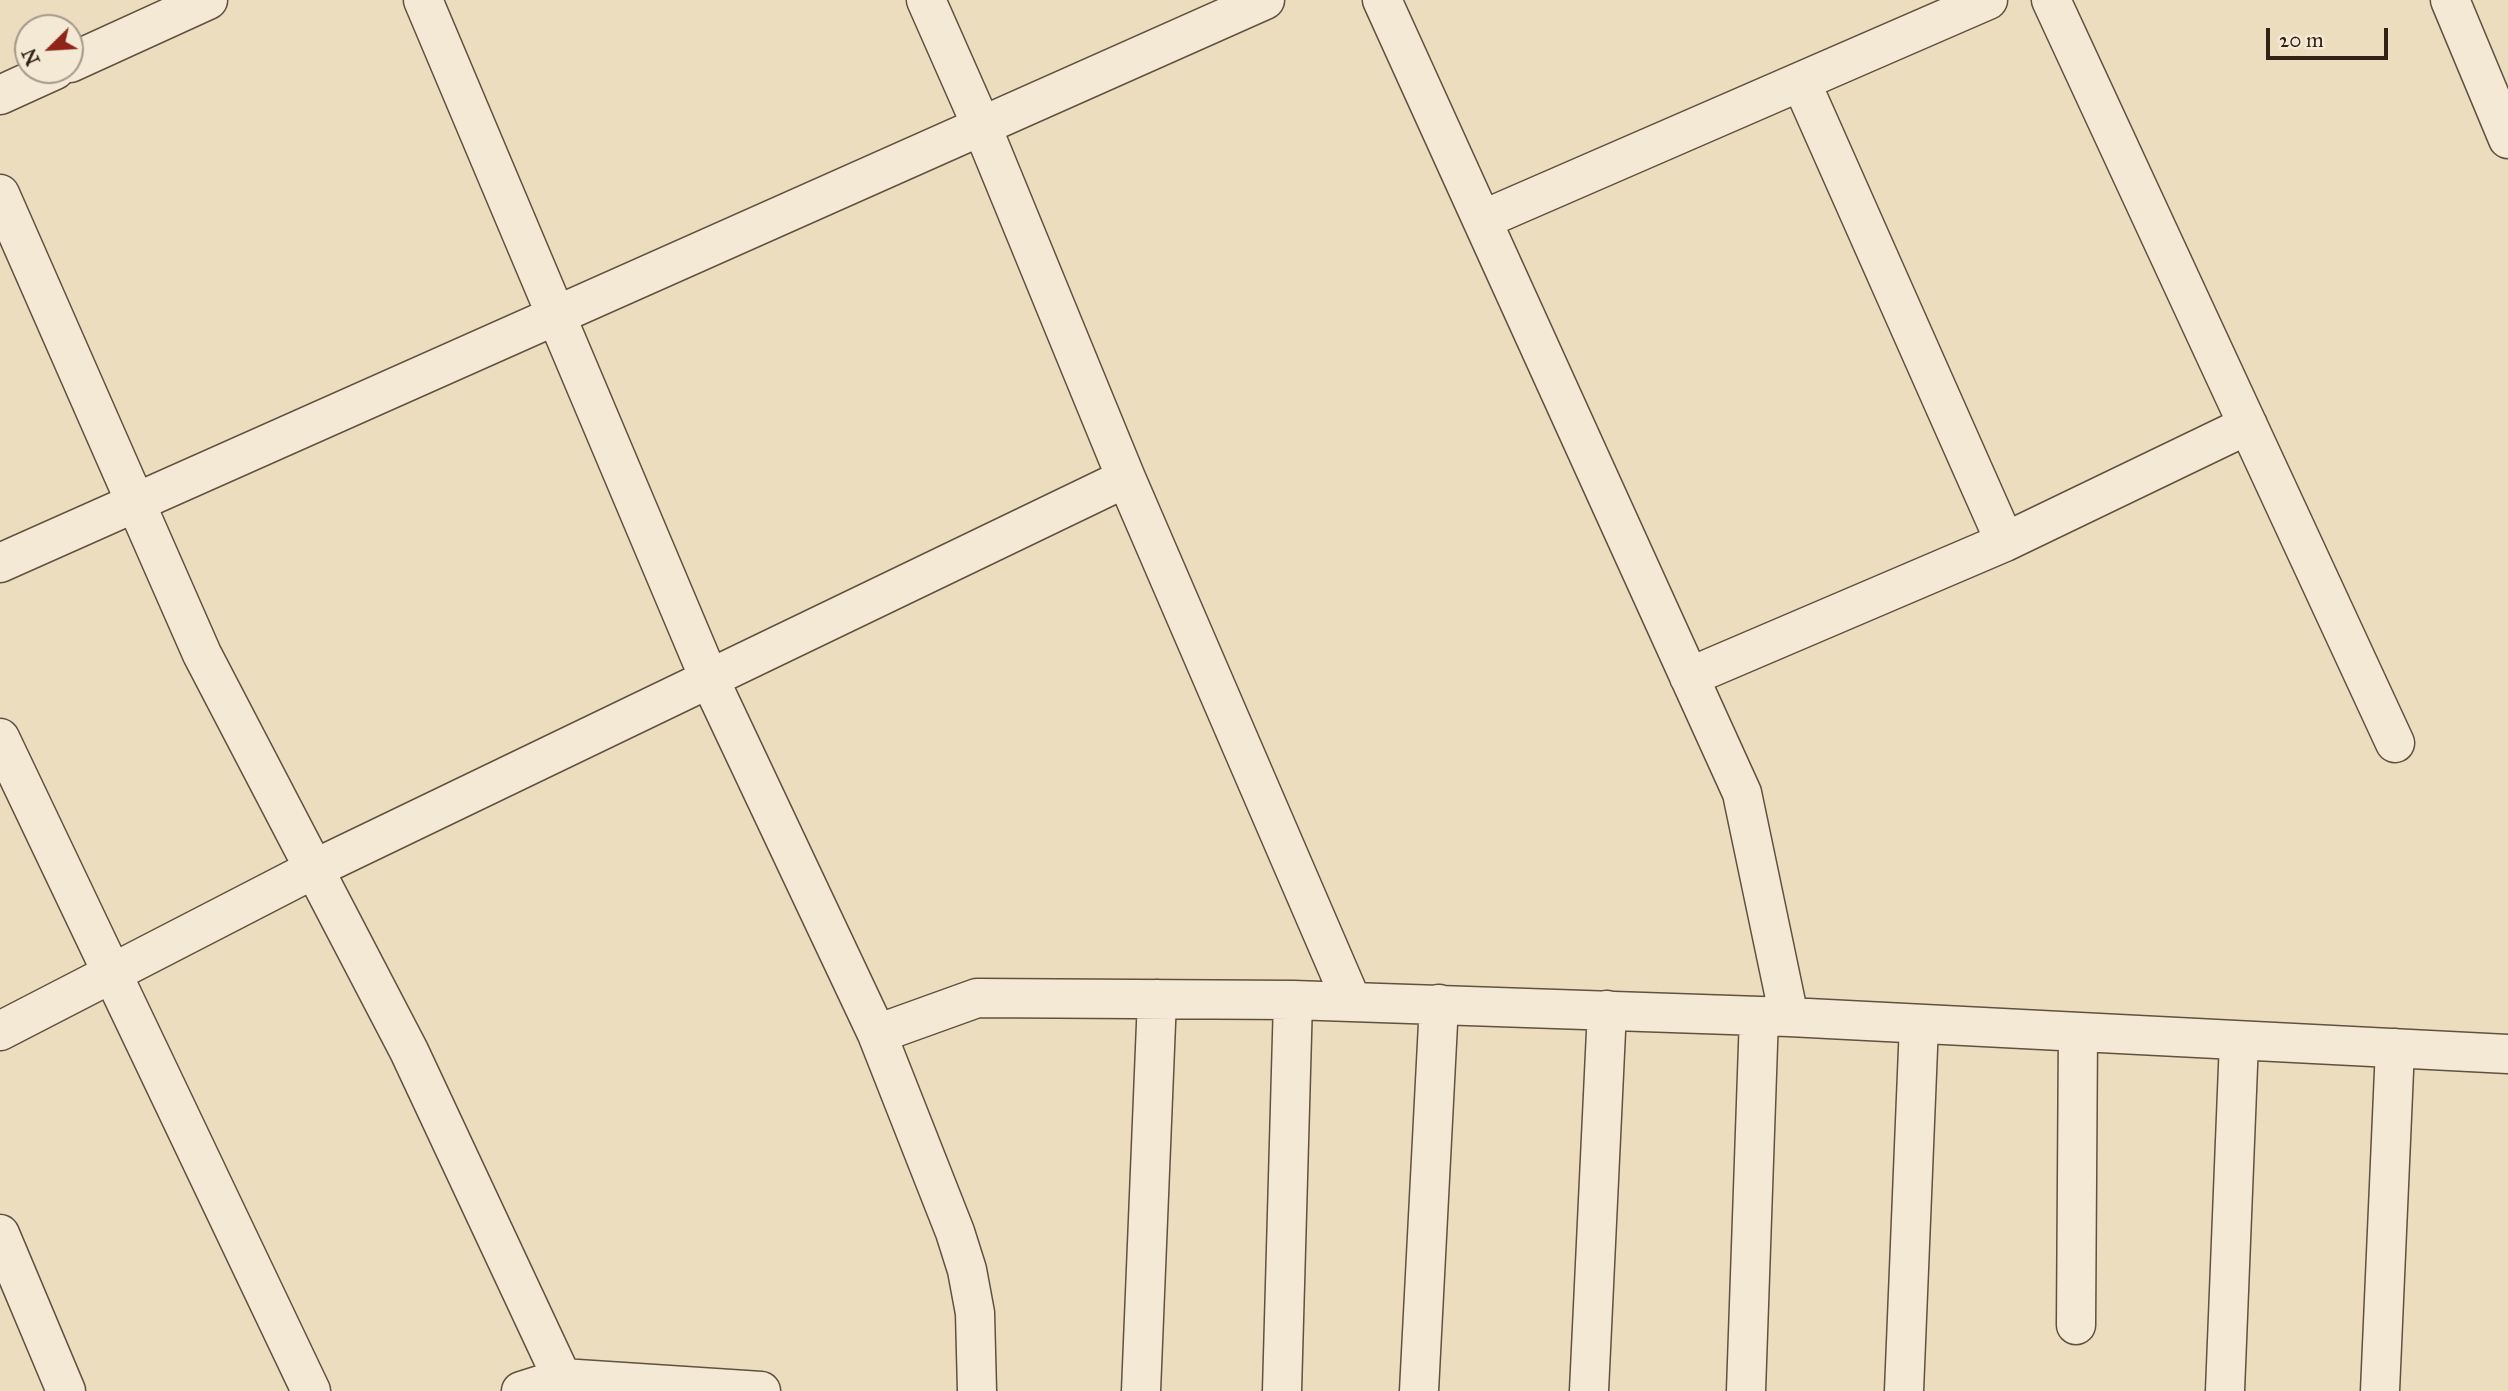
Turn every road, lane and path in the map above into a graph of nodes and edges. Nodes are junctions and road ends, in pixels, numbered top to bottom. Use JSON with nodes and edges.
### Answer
{"nodes":[{"id":1,"x":208,"y":0,"type":"edge"},
{"id":2,"x":423,"y":0,"type":"edge"},
{"id":3,"x":926,"y":0,"type":"edge"},
{"id":4,"x":1265,"y":0,"type":"edge"},
{"id":5,"x":1382,"y":0,"type":"edge"},
{"id":6,"x":1988,"y":0,"type":"edge"},
{"id":7,"x":2051,"y":0,"type":"edge"},
{"id":8,"x":2450,"y":0,"type":"edge"},
{"id":9,"x":84,"y":57,"type":"edge"},
{"id":10,"x":1801,"y":82,"type":"junction"},
{"id":11,"x":24,"y":84,"type":"edge"},
{"id":12,"x":0,"y":95,"type":"edge"},
{"id":13,"x":982,"y":127,"type":"junction"},
{"id":14,"x":2508,"y":139,"type":"edge"},
{"id":15,"x":0,"y":194,"type":"edge"},
{"id":16,"x":1482,"y":220,"type":"junction"},
{"id":17,"x":556,"y":317,"type":"junction"},
{"id":18,"x":2248,"y":425,"type":"junction"},
{"id":19,"x":1126,"y":478,"type":"junction"},
{"id":20,"x":137,"y":504,"type":"junction"},
{"id":21,"x":2005,"y":542,"type":"junction"},
{"id":22,"x":0,"y":563,"type":"edge"},
{"id":23,"x":1689,"y":677,"type":"junction"},
{"id":24,"x":709,"y":678,"type":"junction"},
{"id":25,"x":0,"y":738,"type":"edge"},
{"id":26,"x":2395,"y":743,"type":"dead end"},
{"id":27,"x":314,"y":869,"type":"junction"},
{"id":28,"x":110,"y":974,"type":"junction"},
{"id":29,"x":1157,"y":999,"type":"junction"},
{"id":30,"x":1293,"y":1000,"type":"junction"},
{"id":31,"x":1352,"y":1002,"type":"junction"},
{"id":32,"x":1439,"y":1004,"type":"junction"},
{"id":33,"x":1607,"y":1010,"type":"junction"},
{"id":34,"x":1774,"y":1017,"type":"junction"},
{"id":35,"x":1919,"y":1024,"type":"junction"},
{"id":36,"x":0,"y":1031,"type":"edge"},
{"id":37,"x":2078,"y":1032,"type":"junction"},
{"id":38,"x":877,"y":1034,"type":"junction"},
{"id":39,"x":2239,"y":1041,"type":"junction"},
{"id":40,"x":2395,"y":1048,"type":"junction"},
{"id":41,"x":2508,"y":1054,"type":"edge"},
{"id":42,"x":0,"y":1234,"type":"edge"},
{"id":43,"x":2076,"y":1325,"type":"dead end"},
{"id":44,"x":562,"y":1378,"type":"junction"},
{"id":45,"x":66,"y":1391,"type":"edge"},
{"id":46,"x":312,"y":1391,"type":"edge"},
{"id":47,"x":521,"y":1391,"type":"edge"},
{"id":48,"x":761,"y":1391,"type":"edge"},
{"id":49,"x":977,"y":1391,"type":"edge"},
{"id":50,"x":1141,"y":1391,"type":"edge"},
{"id":51,"x":1282,"y":1391,"type":"edge"},
{"id":52,"x":1419,"y":1391,"type":"edge"},
{"id":53,"x":1590,"y":1391,"type":"edge"},
{"id":54,"x":1746,"y":1391,"type":"edge"},
{"id":55,"x":1904,"y":1391,"type":"edge"},
{"id":56,"x":2224,"y":1391,"type":"edge"},
{"id":57,"x":2380,"y":1391,"type":"edge"}],
"edges":[{"from":1,"to":9,"type":"street"},
{"from":2,"to":17,"type":"street"},
{"from":3,"to":13,"type":"street"},
{"from":4,"to":13,"type":"street"},
{"from":5,"to":16,"type":"street"},
{"from":6,"to":10,"type":"street"},
{"from":7,"to":18,"type":"street"},
{"from":8,"to":14,"type":"street"},
{"from":10,"to":16,"type":"street"},
{"from":10,"to":21,"type":"street"},
{"from":11,"to":12,"type":"street"},
{"from":13,"to":17,"type":"street"},
{"from":13,"to":19,"type":"street"},
{"from":15,"to":20,"type":"street"},
{"from":16,"to":23,"type":"street"},
{"from":17,"to":20,"type":"street"},
{"from":17,"to":24,"type":"street"},
{"from":18,"to":21,"type":"street"},
{"from":18,"to":26,"type":"street"},
{"from":19,"to":24,"type":"street"},
{"from":19,"to":31,"type":"street"},
{"from":20,"to":22,"type":"street"},
{"from":20,"to":27,"type":"street"},
{"from":21,"to":23,"type":"street"},
{"from":23,"to":34,"type":"street"},
{"from":24,"to":27,"type":"street"},
{"from":24,"to":38,"type":"street"},
{"from":25,"to":28,"type":"street"},
{"from":27,"to":28,"type":"street"},
{"from":27,"to":44,"type":"street"},
{"from":28,"to":36,"type":"street"},
{"from":28,"to":46,"type":"street"},
{"from":29,"to":30,"type":"street"},
{"from":29,"to":38,"type":"street"},
{"from":29,"to":50,"type":"street"},
{"from":30,"to":31,"type":"street"},
{"from":30,"to":51,"type":"street"},
{"from":31,"to":32,"type":"street"},
{"from":32,"to":33,"type":"street"},
{"from":32,"to":52,"type":"street"},
{"from":33,"to":34,"type":"street"},
{"from":33,"to":53,"type":"street"},
{"from":34,"to":35,"type":"street"},
{"from":34,"to":54,"type":"street"},
{"from":35,"to":37,"type":"street"},
{"from":35,"to":55,"type":"street"},
{"from":37,"to":39,"type":"street"},
{"from":37,"to":43,"type":"street"},
{"from":38,"to":49,"type":"street"},
{"from":39,"to":40,"type":"street"},
{"from":39,"to":56,"type":"street"},
{"from":40,"to":41,"type":"street"},
{"from":40,"to":57,"type":"street"},
{"from":42,"to":45,"type":"street"},
{"from":44,"to":47,"type":"street"},
{"from":44,"to":48,"type":"street"}]}
